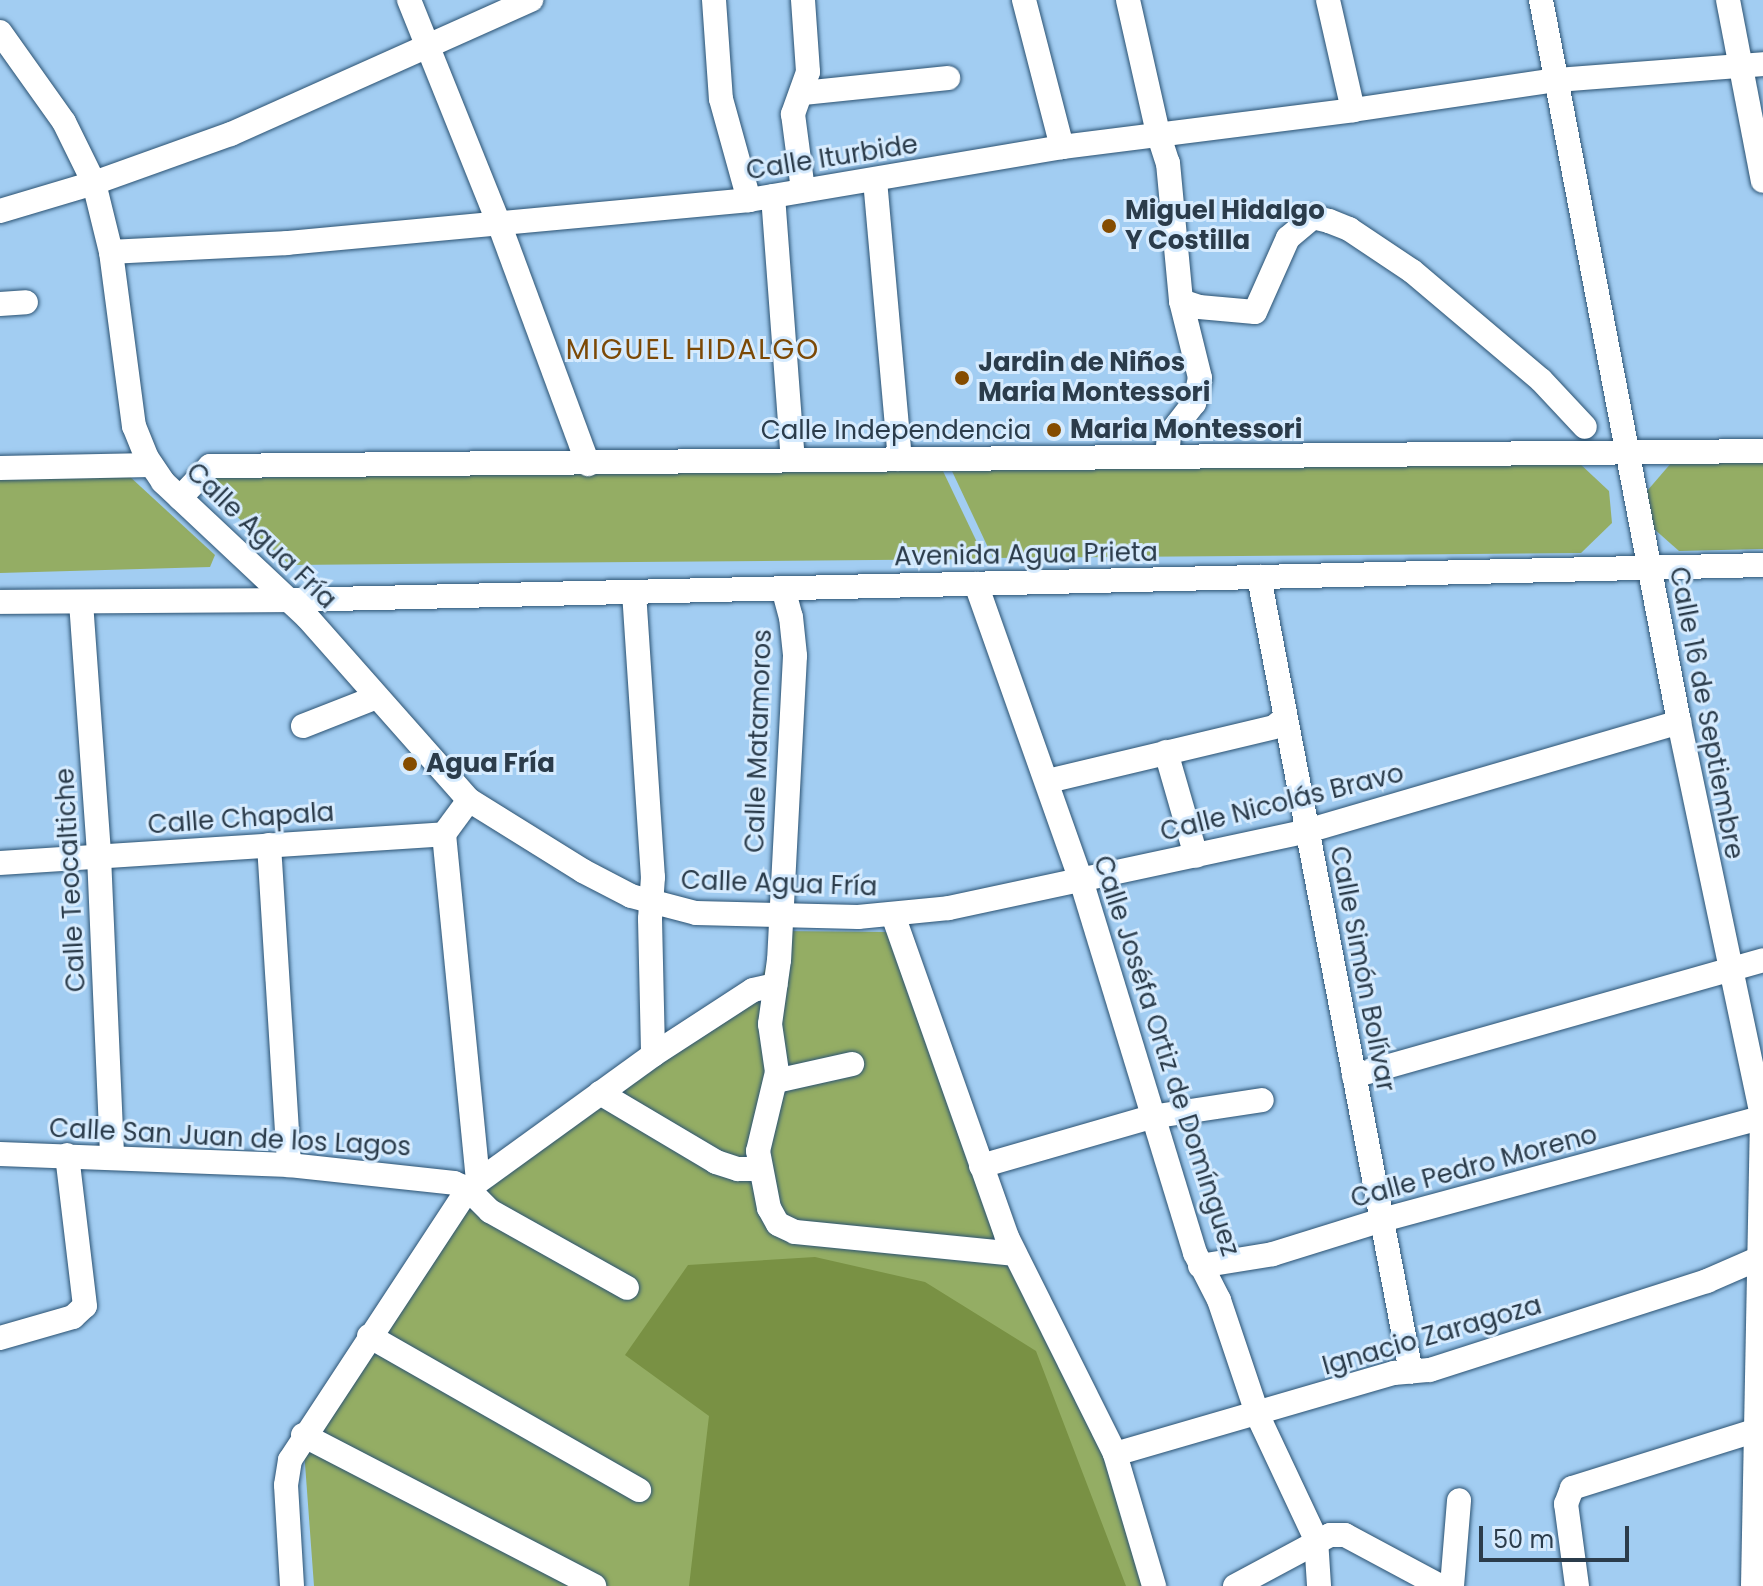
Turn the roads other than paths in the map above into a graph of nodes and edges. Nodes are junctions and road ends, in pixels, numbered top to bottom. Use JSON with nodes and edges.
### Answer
{"nodes":[{"id":1,"x":409,"y":0,"type":"edge"},
{"id":2,"x":531,"y":0,"type":"edge"},
{"id":3,"x":714,"y":0,"type":"edge"},
{"id":4,"x":803,"y":0,"type":"edge"},
{"id":5,"x":1024,"y":0,"type":"edge"},
{"id":6,"x":1128,"y":0,"type":"edge"},
{"id":7,"x":1328,"y":0,"type":"edge"},
{"id":8,"x":1541,"y":0,"type":"edge"},
{"id":9,"x":1728,"y":0,"type":"edge"},
{"id":10,"x":0,"y":32,"type":"edge"},
{"id":11,"x":427,"y":44,"type":"junction"},
{"id":12,"x":1752,"y":64,"type":"edge"},
{"id":13,"x":948,"y":78,"type":"dead end"},
{"id":14,"x":1557,"y":80,"type":"junction"},
{"id":15,"x":803,"y":93,"type":"junction"},
{"id":16,"x":1353,"y":110,"type":"junction"},
{"id":17,"x":1158,"y":133,"type":"junction"},
{"id":18,"x":1062,"y":147,"type":"junction"},
{"id":19,"x":875,"y":180,"type":"junction"},
{"id":20,"x":1763,"y":181,"type":"edge"},
{"id":21,"x":94,"y":183,"type":"junction"},
{"id":22,"x":803,"y":190,"type":"junction"},
{"id":23,"x":761,"y":198,"type":"junction"},
{"id":24,"x":0,"y":211,"type":"edge"},
{"id":25,"x":500,"y":226,"type":"junction"},
{"id":26,"x":111,"y":252,"type":"junction"},
{"id":27,"x":1181,"y":301,"type":"junction"},
{"id":28,"x":26,"y":302,"type":"dead end"},
{"id":29,"x":0,"y":304,"type":"edge"},
{"id":30,"x":1585,"y":427,"type":"dead end"},
{"id":31,"x":1625,"y":450,"type":"junction"},
{"id":32,"x":1763,"y":451,"type":"edge"},
{"id":33,"x":1167,"y":457,"type":"junction"},
{"id":34,"x":793,"y":459,"type":"junction"},
{"id":35,"x":900,"y":459,"type":"junction"},
{"id":36,"x":588,"y":464,"type":"junction"},
{"id":37,"x":151,"y":465,"type":"junction"},
{"id":38,"x":0,"y":468,"type":"edge"},
{"id":39,"x":180,"y":498,"type":"junction"},
{"id":40,"x":1763,"y":565,"type":"edge"},
{"id":41,"x":1648,"y":568,"type":"junction"},
{"id":42,"x":1259,"y":577,"type":"junction"},
{"id":43,"x":976,"y":584,"type":"junction"},
{"id":44,"x":783,"y":588,"type":"junction"},
{"id":45,"x":634,"y":592,"type":"junction"},
{"id":46,"x":290,"y":600,"type":"junction"},
{"id":47,"x":0,"y":602,"type":"edge"},
{"id":48,"x":81,"y":602,"type":"junction"},
{"id":49,"x":377,"y":697,"type":"junction"},
{"id":50,"x":1285,"y":718,"type":"junction"},
{"id":51,"x":1679,"y":722,"type":"junction"},
{"id":52,"x":303,"y":726,"type":"dead end"},
{"id":53,"x":1166,"y":752,"type":"junction"},
{"id":54,"x":1048,"y":781,"type":"junction"},
{"id":55,"x":469,"y":800,"type":"junction"},
{"id":56,"x":1307,"y":831,"type":"junction"},
{"id":57,"x":444,"y":834,"type":"junction"},
{"id":58,"x":269,"y":845,"type":"junction"},
{"id":59,"x":99,"y":856,"type":"junction"},
{"id":60,"x":1196,"y":856,"type":"junction"},
{"id":61,"x":0,"y":863,"type":"edge"},
{"id":62,"x":1081,"y":880,"type":"junction"},
{"id":63,"x":651,"y":904,"type":"junction"},
{"id":64,"x":893,"y":915,"type":"junction"},
{"id":65,"x":781,"y":916,"type":"junction"},
{"id":66,"x":1763,"y":960,"type":"edge"},
{"id":67,"x":1728,"y":968,"type":"junction"},
{"id":68,"x":775,"y":985,"type":"junction"},
{"id":69,"x":653,"y":1055,"type":"junction"},
{"id":70,"x":852,"y":1064,"type":"dead end"},
{"id":71,"x":1354,"y":1076,"type":"junction"},
{"id":72,"x":776,"y":1081,"type":"junction"},
{"id":73,"x":600,"y":1093,"type":"junction"},
{"id":74,"x":1262,"y":1100,"type":"dead end"},
{"id":75,"x":1151,"y":1117,"type":"junction"},
{"id":76,"x":1762,"y":1117,"type":"edge"},
{"id":77,"x":0,"y":1154,"type":"edge"},
{"id":78,"x":67,"y":1155,"type":"junction"},
{"id":79,"x":112,"y":1156,"type":"junction"},
{"id":80,"x":289,"y":1165,"type":"junction"},
{"id":81,"x":981,"y":1166,"type":"junction"},
{"id":82,"x":760,"y":1169,"type":"junction"},
{"id":83,"x":473,"y":1184,"type":"junction"},
{"id":84,"x":1382,"y":1220,"type":"junction"},
{"id":85,"x":1014,"y":1254,"type":"junction"},
{"id":86,"x":1760,"y":1258,"type":"junction"},
{"id":87,"x":1200,"y":1266,"type":"junction"},
{"id":88,"x":627,"y":1288,"type":"dead end"},
{"id":89,"x":369,"y":1336,"type":"junction"},
{"id":90,"x":0,"y":1338,"type":"edge"},
{"id":91,"x":1411,"y":1372,"type":"junction"},
{"id":92,"x":1258,"y":1416,"type":"junction"},
{"id":93,"x":1759,"y":1430,"type":"edge"},
{"id":94,"x":303,"y":1435,"type":"junction"},
{"id":95,"x":1115,"y":1454,"type":"junction"},
{"id":96,"x":639,"y":1490,"type":"dead end"},
{"id":97,"x":1459,"y":1500,"type":"dead end"},
{"id":98,"x":1316,"y":1539,"type":"junction"},
{"id":99,"x":292,"y":1586,"type":"edge"},
{"id":100,"x":594,"y":1586,"type":"edge"},
{"id":101,"x":1154,"y":1586,"type":"edge"},
{"id":102,"x":1235,"y":1586,"type":"edge"},
{"id":103,"x":1319,"y":1586,"type":"edge"},
{"id":104,"x":1440,"y":1586,"type":"edge"},
{"id":105,"x":1452,"y":1586,"type":"edge"},
{"id":106,"x":1577,"y":1586,"type":"edge"},
{"id":107,"x":1753,"y":1586,"type":"edge"}],
"edges":[{"from":1,"to":11,"type":"street"},
{"from":2,"to":11,"type":"street"},
{"from":3,"to":23,"type":"street"},
{"from":4,"to":15,"type":"street"},
{"from":5,"to":18,"type":"street"},
{"from":6,"to":17,"type":"street"},
{"from":7,"to":16,"type":"street"},
{"from":8,"to":14,"type":"street","name":"Calle 16 de Septiembre"},
{"from":9,"to":12,"type":"street"},
{"from":10,"to":21,"type":"street","name":"Calle Agua Fría"},
{"from":11,"to":21,"type":"street"},
{"from":11,"to":25,"type":"street"},
{"from":12,"to":14,"type":"street","name":"Calle Iturbide"},
{"from":12,"to":20,"type":"street"},
{"from":13,"to":15,"type":"street"},
{"from":14,"to":16,"type":"street","name":"Calle Iturbide"},
{"from":14,"to":31,"type":"street","name":"Calle 16 de Septiembre"},
{"from":15,"to":22,"type":"street"},
{"from":16,"to":17,"type":"street","name":"Calle Iturbide"},
{"from":17,"to":18,"type":"street","name":"Calle Iturbide"},
{"from":17,"to":27,"type":"street"},
{"from":18,"to":19,"type":"street","name":"Calle Iturbide"},
{"from":19,"to":22,"type":"street","name":"Calle Iturbide"},
{"from":19,"to":35,"type":"street"},
{"from":21,"to":24,"type":"street"},
{"from":21,"to":26,"type":"street","name":"Calle Agua Fría"},
{"from":22,"to":23,"type":"street","name":"Calle Iturbide"},
{"from":23,"to":25,"type":"street","name":"Calle Iturbide"},
{"from":23,"to":34,"type":"street"},
{"from":25,"to":26,"type":"street","name":"Calle Iturbide"},
{"from":25,"to":36,"type":"street"},
{"from":26,"to":37,"type":"street","name":"Calle Agua Fría"},
{"from":27,"to":30,"type":"street"},
{"from":27,"to":33,"type":"street"},
{"from":28,"to":29,"type":"street"},
{"from":31,"to":32,"type":"street","name":"Calle Independencia"},
{"from":31,"to":33,"type":"street","name":"Calle Independencia"},
{"from":31,"to":41,"type":"street","name":"Calle 16 de Septiembre"},
{"from":33,"to":35,"type":"street","name":"Calle Independencia"},
{"from":34,"to":35,"type":"street","name":"Calle Independencia"},
{"from":34,"to":36,"type":"street","name":"Calle Independencia"},
{"from":36,"to":39,"type":"street","name":"Calle Independencia"},
{"from":37,"to":38,"type":"street"},
{"from":37,"to":39,"type":"street","name":"Calle Agua Fría"},
{"from":39,"to":46,"type":"street","name":"Calle Agua Fría"},
{"from":40,"to":41,"type":"street","name":"Avenida Agua Prieta"},
{"from":41,"to":42,"type":"street","name":"Avenida Agua Prieta"},
{"from":41,"to":51,"type":"street","name":"Calle 16 de Septiembre"},
{"from":42,"to":43,"type":"street","name":"Avenida Agua Prieta"},
{"from":42,"to":50,"type":"street","name":"Calle Simón Bolívar"},
{"from":43,"to":44,"type":"street","name":"Avenida Agua Prieta"},
{"from":43,"to":54,"type":"street","name":"Calle Joséfa Ortiz de Domínguez"},
{"from":44,"to":45,"type":"street","name":"Avenida Agua Prieta"},
{"from":44,"to":65,"type":"street","name":"Calle Matamoros"},
{"from":45,"to":46,"type":"street","name":"Avenida Agua Prieta"},
{"from":45,"to":63,"type":"street"},
{"from":46,"to":48,"type":"street","name":"Avenida Agua Prieta"},
{"from":46,"to":49,"type":"street","name":"Calle Agua Fría"},
{"from":47,"to":48,"type":"street","name":"Avenida Agua Prieta"},
{"from":48,"to":59,"type":"street","name":"Calle Teocaltiche"},
{"from":49,"to":52,"type":"street"},
{"from":49,"to":55,"type":"street","name":"Calle Agua Fría"},
{"from":50,"to":53,"type":"street"},
{"from":50,"to":56,"type":"street","name":"Calle Simón Bolívar"},
{"from":51,"to":56,"type":"street","name":"Calle Nicolás Bravo"},
{"from":51,"to":67,"type":"street","name":"Calle 16 de Septiembre"},
{"from":53,"to":54,"type":"street"},
{"from":53,"to":60,"type":"street"},
{"from":54,"to":62,"type":"street","name":"Calle Joséfa Ortiz de Domínguez"},
{"from":55,"to":57,"type":"street"},
{"from":55,"to":63,"type":"street","name":"Calle Agua Fría"},
{"from":56,"to":60,"type":"street","name":"Calle Nicolás Bravo"},
{"from":56,"to":71,"type":"street","name":"Calle Simón Bolívar"},
{"from":57,"to":58,"type":"street","name":"Calle Chapala"},
{"from":57,"to":83,"type":"street"},
{"from":58,"to":59,"type":"street","name":"Calle Chapala"},
{"from":58,"to":80,"type":"street"},
{"from":59,"to":61,"type":"street","name":"Calle Chapala"},
{"from":59,"to":79,"type":"street","name":"Calle Teocaltiche"},
{"from":60,"to":62,"type":"street","name":"Calle Nicolás Bravo"},
{"from":62,"to":64,"type":"street","name":"Calle Nicolás Bravo"},
{"from":62,"to":75,"type":"street","name":"Calle Joséfa Ortiz de Domínguez"},
{"from":63,"to":65,"type":"street","name":"Calle Agua Fría"},
{"from":63,"to":69,"type":"street"},
{"from":64,"to":65,"type":"street","name":"Calle Agua Fría"},
{"from":64,"to":81,"type":"street","name":"Calle Agua Fría"},
{"from":65,"to":68,"type":"street","name":"Calle Matamoros"},
{"from":66,"to":67,"type":"street"},
{"from":67,"to":71,"type":"street"},
{"from":67,"to":76,"type":"street","name":"Calle 16 de Septiembre"},
{"from":68,"to":69,"type":"street"},
{"from":68,"to":72,"type":"street","name":"Calle Matamoros"},
{"from":69,"to":73,"type":"street"},
{"from":70,"to":72,"type":"street"},
{"from":71,"to":84,"type":"street","name":"Calle Simón Bolívar"},
{"from":72,"to":82,"type":"street","name":"Calle Matamoros"},
{"from":73,"to":82,"type":"street"},
{"from":73,"to":83,"type":"street"},
{"from":74,"to":75,"type":"street"},
{"from":75,"to":81,"type":"street"},
{"from":75,"to":87,"type":"street","name":"Calle Joséfa Ortiz de Domínguez"},
{"from":76,"to":84,"type":"street","name":"Calle Pedro Moreno"},
{"from":76,"to":86,"type":"street","name":"Calle 16 de Septiembre"},
{"from":77,"to":78,"type":"street","name":"Calle San Juan de los Lagos"},
{"from":78,"to":79,"type":"street","name":"Calle San Juan de los Lagos"},
{"from":78,"to":90,"type":"street"},
{"from":79,"to":80,"type":"street","name":"Calle San Juan de los Lagos"},
{"from":80,"to":83,"type":"street","name":"Calle San Juan de los Lagos"},
{"from":81,"to":85,"type":"street","name":"Calle Agua Fría"},
{"from":82,"to":85,"type":"street","name":"Calle Matamoros"},
{"from":83,"to":88,"type":"street"},
{"from":83,"to":89,"type":"street"},
{"from":84,"to":87,"type":"street","name":"Calle Pedro Moreno"},
{"from":84,"to":91,"type":"street","name":"Calle Simón Bolívar"},
{"from":85,"to":95,"type":"street","name":"Calle Agua Fría"},
{"from":86,"to":91,"type":"street","name":"Ignacio Zaragoza"},
{"from":86,"to":93,"type":"street","name":"Calle 16 de Septiembre"},
{"from":87,"to":92,"type":"street","name":"Calle Joséfa Ortiz de Domínguez"},
{"from":89,"to":94,"type":"street"},
{"from":89,"to":96,"type":"street"},
{"from":91,"to":92,"type":"street","name":"Ignacio Zaragoza"},
{"from":92,"to":95,"type":"street","name":"Ignacio Zaragoza"},
{"from":92,"to":98,"type":"street","name":"Calle Joséfa Ortiz de Domínguez"},
{"from":93,"to":106,"type":"street"},
{"from":93,"to":107,"type":"street","name":"Calle 16 de Septiembre"},
{"from":94,"to":99,"type":"street"},
{"from":94,"to":100,"type":"street"},
{"from":95,"to":101,"type":"street","name":"Calle Agua Fría"},
{"from":97,"to":105,"type":"street"},
{"from":98,"to":102,"type":"street"},
{"from":98,"to":103,"type":"street","name":"Calle Joséfa Ortiz de Domínguez"},
{"from":98,"to":104,"type":"street"}]}
